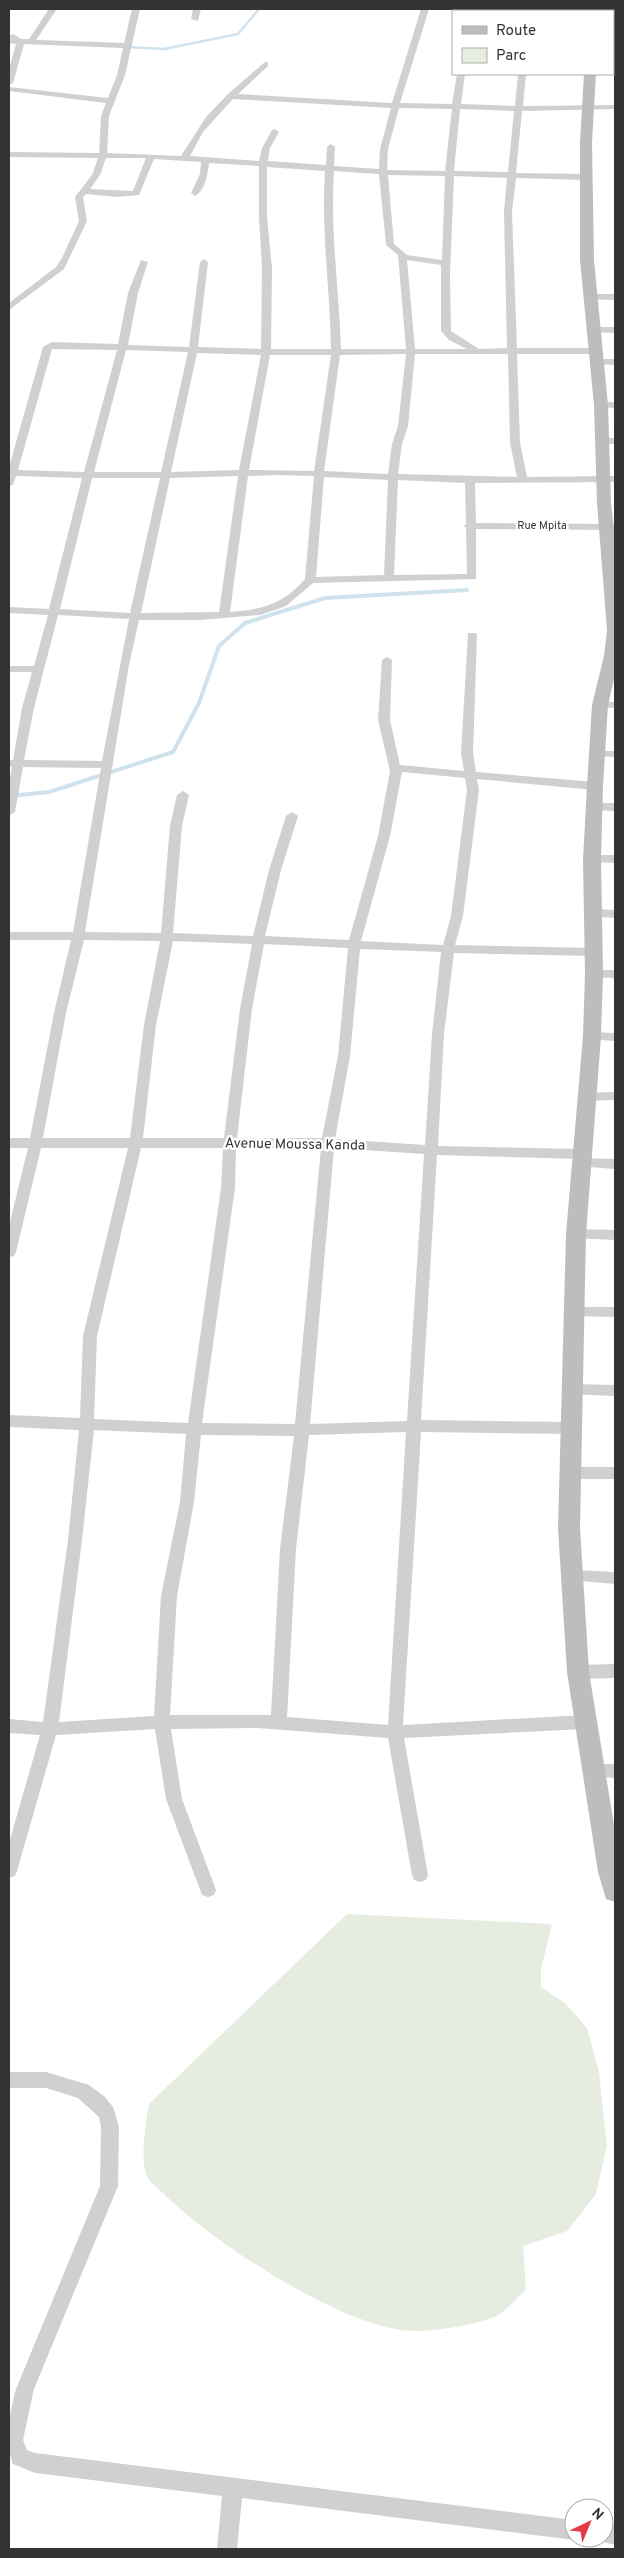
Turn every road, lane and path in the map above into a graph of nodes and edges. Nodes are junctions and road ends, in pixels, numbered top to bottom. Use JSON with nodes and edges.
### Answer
{"nodes":[{"id":1,"x":52,"y":9,"type":"edge"},
{"id":2,"x":136,"y":9,"type":"edge"},
{"id":3,"x":197,"y":9,"type":"edge"},
{"id":4,"x":425,"y":9,"type":"edge"},
{"id":5,"x":195,"y":19,"type":"dead end"},
{"id":6,"x":9,"y":32,"type":"edge"},
{"id":7,"x":9,"y":41,"type":"edge"},
{"id":8,"x":20,"y":42,"type":"junction"},
{"id":9,"x":32,"y":42,"type":"junction"},
{"id":10,"x":128,"y":46,"type":"junction"},
{"id":11,"x":265,"y":64,"type":"dead end"},
{"id":12,"x":461,"y":75,"type":"edge"},
{"id":13,"x":522,"y":75,"type":"edge"},
{"id":14,"x":590,"y":75,"type":"edge"},
{"id":15,"x":9,"y":83,"type":"edge"},
{"id":16,"x":9,"y":89,"type":"edge"},
{"id":17,"x":231,"y":96,"type":"junction"},
{"id":18,"x":112,"y":101,"type":"junction"},
{"id":19,"x":396,"y":105,"type":"junction"},
{"id":20,"x":457,"y":107,"type":"junction"},
{"id":21,"x":615,"y":107,"type":"edge"},
{"id":22,"x":519,"y":108,"type":"junction"},
{"id":23,"x":588,"y":109,"type":"junction"},
{"id":24,"x":275,"y":132,"type":"dead end"},
{"id":25,"x":330,"y":147,"type":"dead end"},
{"id":26,"x":9,"y":154,"type":"edge"},
{"id":27,"x":103,"y":155,"type":"junction"},
{"id":28,"x":151,"y":156,"type":"junction"},
{"id":29,"x":184,"y":159,"type":"junction"},
{"id":30,"x":205,"y":161,"type":"junction"},
{"id":31,"x":263,"y":164,"type":"junction"},
{"id":32,"x":328,"y":168,"type":"junction"},
{"id":33,"x":383,"y":172,"type":"junction"},
{"id":34,"x":449,"y":174,"type":"junction"},
{"id":35,"x":511,"y":175,"type":"junction"},
{"id":36,"x":587,"y":177,"type":"junction"},
{"id":37,"x":82,"y":191,"type":"junction"},
{"id":38,"x":195,"y":193,"type":"dead end"},
{"id":39,"x":402,"y":257,"type":"junction"},
{"id":40,"x":144,"y":262,"type":"dead end"},
{"id":41,"x":204,"y":262,"type":"dead end"},
{"id":42,"x":445,"y":263,"type":"junction"},
{"id":43,"x":613,"y":296,"type":"edge"},
{"id":44,"x":589,"y":297,"type":"junction"},
{"id":45,"x":9,"y":307,"type":"edge"},
{"id":46,"x":592,"y":330,"type":"junction"},
{"id":47,"x":615,"y":330,"type":"edge"},
{"id":48,"x":122,"y":349,"type":"junction"},
{"id":49,"x":193,"y":351,"type":"junction"},
{"id":50,"x":336,"y":351,"type":"junction"},
{"id":51,"x":266,"y":352,"type":"junction"},
{"id":52,"x":411,"y":352,"type":"junction"},
{"id":53,"x":478,"y":353,"type":"junction"},
{"id":54,"x":513,"y":353,"type":"junction"},
{"id":55,"x":603,"y":358,"type":"edge"},
{"id":56,"x":608,"y":405,"type":"edge"},
{"id":57,"x":609,"y":441,"type":"edge"},
{"id":58,"x":244,"y":472,"type":"junction"},
{"id":59,"x":319,"y":472,"type":"junction"},
{"id":60,"x":166,"y":474,"type":"junction"},
{"id":61,"x":87,"y":476,"type":"junction"},
{"id":62,"x":393,"y":476,"type":"junction"},
{"id":63,"x":10,"y":477,"type":"edge"},
{"id":64,"x":470,"y":480,"type":"junction"},
{"id":65,"x":522,"y":480,"type":"junction"},
{"id":66,"x":610,"y":480,"type":"edge"},
{"id":67,"x":469,"y":526,"type":"junction"},
{"id":68,"x":611,"y":526,"type":"edge"},
{"id":69,"x":612,"y":569,"type":"edge"},
{"id":70,"x":389,"y":579,"type":"junction"},
{"id":71,"x":310,"y":580,"type":"junction"},
{"id":72,"x":9,"y":610,"type":"edge"},
{"id":73,"x":615,"y":610,"type":"edge"},
{"id":74,"x":53,"y":611,"type":"junction"},
{"id":75,"x":224,"y":615,"type":"junction"},
{"id":76,"x":136,"y":616,"type":"junction"},
{"id":77,"x":472,"y":635,"type":"dead end"},
{"id":78,"x":614,"y":656,"type":"edge"},
{"id":79,"x":387,"y":660,"type":"dead end"},
{"id":80,"x":9,"y":669,"type":"edge"},
{"id":81,"x":38,"y":669,"type":"junction"},
{"id":82,"x":608,"y":705,"type":"edge"},
{"id":83,"x":596,"y":754,"type":"junction"},
{"id":84,"x":615,"y":754,"type":"edge"},
{"id":85,"x":14,"y":763,"type":"edge"},
{"id":86,"x":108,"y":765,"type":"junction"},
{"id":87,"x":396,"y":768,"type":"junction"},
{"id":88,"x":469,"y":776,"type":"junction"},
{"id":89,"x":594,"y":786,"type":"junction"},
{"id":90,"x":183,"y":795,"type":"dead end"},
{"id":91,"x":615,"y":806,"type":"edge"},
{"id":92,"x":595,"y":807,"type":"junction"},
{"id":93,"x":9,"y":812,"type":"edge"},
{"id":94,"x":292,"y":816,"type":"dead end"},
{"id":95,"x":592,"y":859,"type":"junction"},
{"id":96,"x":615,"y":859,"type":"edge"},
{"id":97,"x":594,"y":913,"type":"junction"},
{"id":98,"x":615,"y":914,"type":"edge"},
{"id":99,"x":9,"y":936,"type":"edge"},
{"id":100,"x":78,"y":938,"type":"junction"},
{"id":101,"x":167,"y":938,"type":"junction"},
{"id":102,"x":258,"y":942,"type":"junction"},
{"id":103,"x":354,"y":946,"type":"junction"},
{"id":104,"x":448,"y":949,"type":"junction"},
{"id":105,"x":594,"y":952,"type":"junction"},
{"id":106,"x":594,"y":974,"type":"junction"},
{"id":107,"x":615,"y":974,"type":"edge"},
{"id":108,"x":592,"y":1036,"type":"junction"},
{"id":109,"x":615,"y":1037,"type":"edge"},
{"id":110,"x":615,"y":1096,"type":"edge"},
{"id":111,"x":586,"y":1097,"type":"junction"},
{"id":112,"x":136,"y":1142,"type":"junction"},
{"id":113,"x":9,"y":1143,"type":"edge"},
{"id":114,"x":36,"y":1143,"type":"junction"},
{"id":115,"x":328,"y":1143,"type":"junction"},
{"id":116,"x":230,"y":1144,"type":"junction"},
{"id":117,"x":430,"y":1150,"type":"junction"},
{"id":118,"x":581,"y":1159,"type":"junction"},
{"id":119,"x":615,"y":1164,"type":"edge"},
{"id":120,"x":576,"y":1234,"type":"junction"},
{"id":121,"x":615,"y":1235,"type":"edge"},
{"id":122,"x":9,"y":1252,"type":"edge"},
{"id":123,"x":574,"y":1312,"type":"junction"},
{"id":124,"x":615,"y":1312,"type":"edge"},
{"id":125,"x":571,"y":1390,"type":"junction"},
{"id":126,"x":615,"y":1391,"type":"edge"},
{"id":127,"x":9,"y":1421,"type":"edge"},
{"id":128,"x":87,"y":1424,"type":"junction"},
{"id":129,"x":412,"y":1426,"type":"junction"},
{"id":130,"x":194,"y":1428,"type":"junction"},
{"id":131,"x":570,"y":1428,"type":"junction"},
{"id":132,"x":302,"y":1430,"type":"junction"},
{"id":133,"x":569,"y":1473,"type":"junction"},
{"id":134,"x":615,"y":1473,"type":"edge"},
{"id":135,"x":573,"y":1576,"type":"junction"},
{"id":136,"x":615,"y":1578,"type":"edge"},
{"id":137,"x":615,"y":1671,"type":"edge"},
{"id":138,"x":578,"y":1672,"type":"junction"},
{"id":139,"x":162,"y":1722,"type":"junction"},
{"id":140,"x":279,"y":1722,"type":"junction"},
{"id":141,"x":584,"y":1722,"type":"junction"},
{"id":142,"x":9,"y":1726,"type":"edge"},
{"id":143,"x":50,"y":1729,"type":"junction"},
{"id":144,"x":395,"y":1732,"type":"junction"},
{"id":145,"x":593,"y":1771,"type":"junction"},
{"id":146,"x":615,"y":1771,"type":"edge"},
{"id":147,"x":9,"y":1870,"type":"edge"},
{"id":148,"x":612,"y":1872,"type":"edge"},
{"id":149,"x":420,"y":1875,"type":"dead end"},
{"id":150,"x":208,"y":1890,"type":"dead end"},
{"id":151,"x":615,"y":1891,"type":"edge"},
{"id":152,"x":9,"y":2080,"type":"edge"},
{"id":153,"x":233,"y":2488,"type":"junction"},
{"id":154,"x":564,"y":2529,"type":"edge"},
{"id":155,"x":227,"y":2549,"type":"edge"}],
"edges":[{"from":1,"to":9,"type":"street"},
{"from":2,"to":10,"type":"street"},
{"from":3,"to":5,"type":"street"},
{"from":4,"to":19,"type":"street"},
{"from":6,"to":8,"type":"street"},
{"from":7,"to":8,"type":"street"},
{"from":8,"to":9,"type":"street"},
{"from":8,"to":15,"type":"street"},
{"from":9,"to":10,"type":"street"},
{"from":10,"to":18,"type":"street"},
{"from":11,"to":17,"type":"street"},
{"from":12,"to":20,"type":"street"},
{"from":13,"to":22,"type":"street"},
{"from":14,"to":23,"type":"street"},
{"from":16,"to":18,"type":"street"},
{"from":17,"to":19,"type":"street"},
{"from":17,"to":29,"type":"street"},
{"from":18,"to":27,"type":"street"},
{"from":19,"to":20,"type":"street"},
{"from":19,"to":33,"type":"street"},
{"from":20,"to":22,"type":"street"},
{"from":20,"to":34,"type":"street"},
{"from":21,"to":23,"type":"street"},
{"from":22,"to":23,"type":"street"},
{"from":22,"to":35,"type":"street"},
{"from":23,"to":36,"type":"street"},
{"from":24,"to":31,"type":"street"},
{"from":25,"to":32,"type":"street"},
{"from":26,"to":27,"type":"street"},
{"from":27,"to":28,"type":"street"},
{"from":27,"to":37,"type":"street"},
{"from":28,"to":29,"type":"street"},
{"from":28,"to":37,"type":"street"},
{"from":29,"to":30,"type":"street"},
{"from":30,"to":31,"type":"street"},
{"from":30,"to":38,"type":"street"},
{"from":31,"to":32,"type":"street"},
{"from":31,"to":51,"type":"street"},
{"from":32,"to":33,"type":"street"},
{"from":32,"to":50,"type":"street"},
{"from":33,"to":34,"type":"street"},
{"from":33,"to":39,"type":"street"},
{"from":34,"to":35,"type":"street"},
{"from":34,"to":42,"type":"street"},
{"from":35,"to":36,"type":"street"},
{"from":35,"to":54,"type":"street"},
{"from":36,"to":44,"type":"street"},
{"from":37,"to":45,"type":"street"},
{"from":39,"to":42,"type":"street"},
{"from":39,"to":52,"type":"street"},
{"from":40,"to":48,"type":"street"},
{"from":41,"to":49,"type":"street"},
{"from":42,"to":53,"type":"street"},
{"from":43,"to":44,"type":"street"},
{"from":44,"to":46,"type":"street"},
{"from":46,"to":47,"type":"street"},
{"from":46,"to":55,"type":"street"},
{"from":48,"to":49,"type":"street"},
{"from":48,"to":61,"type":"street"},
{"from":48,"to":63,"type":"street"},
{"from":49,"to":51,"type":"street"},
{"from":49,"to":60,"type":"street"},
{"from":50,"to":51,"type":"street"},
{"from":50,"to":52,"type":"street"},
{"from":50,"to":59,"type":"street"},
{"from":51,"to":58,"type":"street"},
{"from":52,"to":53,"type":"street"},
{"from":52,"to":62,"type":"street"},
{"from":53,"to":54,"type":"street"},
{"from":54,"to":55,"type":"street"},
{"from":54,"to":65,"type":"street"},
{"from":55,"to":56,"type":"street"},
{"from":56,"to":57,"type":"street"},
{"from":57,"to":66,"type":"street"},
{"from":58,"to":59,"type":"street"},
{"from":58,"to":60,"type":"street"},
{"from":58,"to":75,"type":"street"},
{"from":59,"to":62,"type":"street"},
{"from":59,"to":71,"type":"street"},
{"from":60,"to":61,"type":"street"},
{"from":60,"to":76,"type":"street"},
{"from":61,"to":63,"type":"street"},
{"from":61,"to":74,"type":"street"},
{"from":62,"to":64,"type":"street"},
{"from":62,"to":70,"type":"street"},
{"from":64,"to":65,"type":"street"},
{"from":64,"to":67,"type":"street"},
{"from":65,"to":66,"type":"street"},
{"from":66,"to":68,"type":"street"},
{"from":67,"to":68,"type":"street","name":"Rue Mpita"},
{"from":67,"to":70,"type":"street"},
{"from":68,"to":69,"type":"street"},
{"from":69,"to":73,"type":"street"},
{"from":70,"to":71,"type":"street"},
{"from":71,"to":75,"type":"street"},
{"from":72,"to":74,"type":"street"},
{"from":73,"to":78,"type":"street"},
{"from":74,"to":76,"type":"street"},
{"from":74,"to":81,"type":"street"},
{"from":75,"to":76,"type":"street"},
{"from":76,"to":86,"type":"street"},
{"from":77,"to":88,"type":"street"},
{"from":78,"to":82,"type":"street"},
{"from":79,"to":87,"type":"street"},
{"from":80,"to":81,"type":"street"},
{"from":81,"to":85,"type":"street"},
{"from":82,"to":83,"type":"street"},
{"from":83,"to":84,"type":"street"},
{"from":83,"to":89,"type":"street"},
{"from":85,"to":86,"type":"street"},
{"from":85,"to":93,"type":"street"},
{"from":86,"to":100,"type":"street"},
{"from":87,"to":88,"type":"street"},
{"from":87,"to":103,"type":"street"},
{"from":88,"to":89,"type":"street"},
{"from":88,"to":104,"type":"street"},
{"from":89,"to":92,"type":"street"},
{"from":90,"to":101,"type":"street"},
{"from":91,"to":92,"type":"street"},
{"from":92,"to":95,"type":"street"},
{"from":94,"to":102,"type":"street"},
{"from":95,"to":96,"type":"street"},
{"from":95,"to":97,"type":"street"},
{"from":97,"to":98,"type":"street"},
{"from":97,"to":105,"type":"street"},
{"from":99,"to":100,"type":"street"},
{"from":100,"to":101,"type":"street"},
{"from":100,"to":114,"type":"street"},
{"from":101,"to":102,"type":"street"},
{"from":101,"to":112,"type":"street"},
{"from":102,"to":103,"type":"street"},
{"from":102,"to":116,"type":"street"},
{"from":103,"to":104,"type":"street"},
{"from":103,"to":115,"type":"street"},
{"from":104,"to":105,"type":"street"},
{"from":104,"to":117,"type":"street"},
{"from":105,"to":106,"type":"street"},
{"from":106,"to":107,"type":"street"},
{"from":106,"to":108,"type":"street"},
{"from":108,"to":109,"type":"street"},
{"from":108,"to":111,"type":"street"},
{"from":110,"to":111,"type":"street"},
{"from":111,"to":118,"type":"street"},
{"from":112,"to":114,"type":"street","name":"Avenue Moussa Kanda"},
{"from":112,"to":116,"type":"street","name":"Avenue Moussa Kanda"},
{"from":112,"to":128,"type":"street"},
{"from":113,"to":114,"type":"street","name":"Avenue Moussa Kanda"},
{"from":114,"to":122,"type":"street"},
{"from":115,"to":116,"type":"street","name":"Avenue Moussa Kanda"},
{"from":115,"to":117,"type":"street","name":"Avenue Moussa Kanda"},
{"from":115,"to":132,"type":"street"},
{"from":116,"to":130,"type":"street"},
{"from":117,"to":118,"type":"street","name":"Avenue Moussa Kanda"},
{"from":117,"to":129,"type":"street"},
{"from":118,"to":119,"type":"street","name":"Avenue Moussa Kanda"},
{"from":118,"to":120,"type":"street"},
{"from":120,"to":121,"type":"street"},
{"from":120,"to":123,"type":"street"},
{"from":123,"to":124,"type":"street"},
{"from":123,"to":125,"type":"street"},
{"from":125,"to":126,"type":"street"},
{"from":125,"to":131,"type":"street"},
{"from":127,"to":128,"type":"street"},
{"from":128,"to":130,"type":"street"},
{"from":128,"to":143,"type":"street"},
{"from":129,"to":131,"type":"street"},
{"from":129,"to":132,"type":"street"},
{"from":129,"to":144,"type":"street"},
{"from":130,"to":132,"type":"street"},
{"from":130,"to":139,"type":"street"},
{"from":131,"to":133,"type":"street"},
{"from":132,"to":140,"type":"street"},
{"from":133,"to":134,"type":"street"},
{"from":133,"to":135,"type":"street"},
{"from":135,"to":136,"type":"street"},
{"from":135,"to":138,"type":"street"},
{"from":137,"to":138,"type":"street"},
{"from":138,"to":141,"type":"street"},
{"from":139,"to":140,"type":"street"},
{"from":139,"to":143,"type":"street"},
{"from":139,"to":150,"type":"street"},
{"from":140,"to":144,"type":"street"},
{"from":141,"to":144,"type":"street"},
{"from":141,"to":145,"type":"street"},
{"from":142,"to":143,"type":"street"},
{"from":143,"to":147,"type":"street"},
{"from":144,"to":149,"type":"street"},
{"from":145,"to":146,"type":"street"},
{"from":145,"to":148,"type":"street"},
{"from":148,"to":151,"type":"street"},
{"from":152,"to":153,"type":"street"},
{"from":153,"to":154,"type":"street"},
{"from":153,"to":155,"type":"street"}]}
